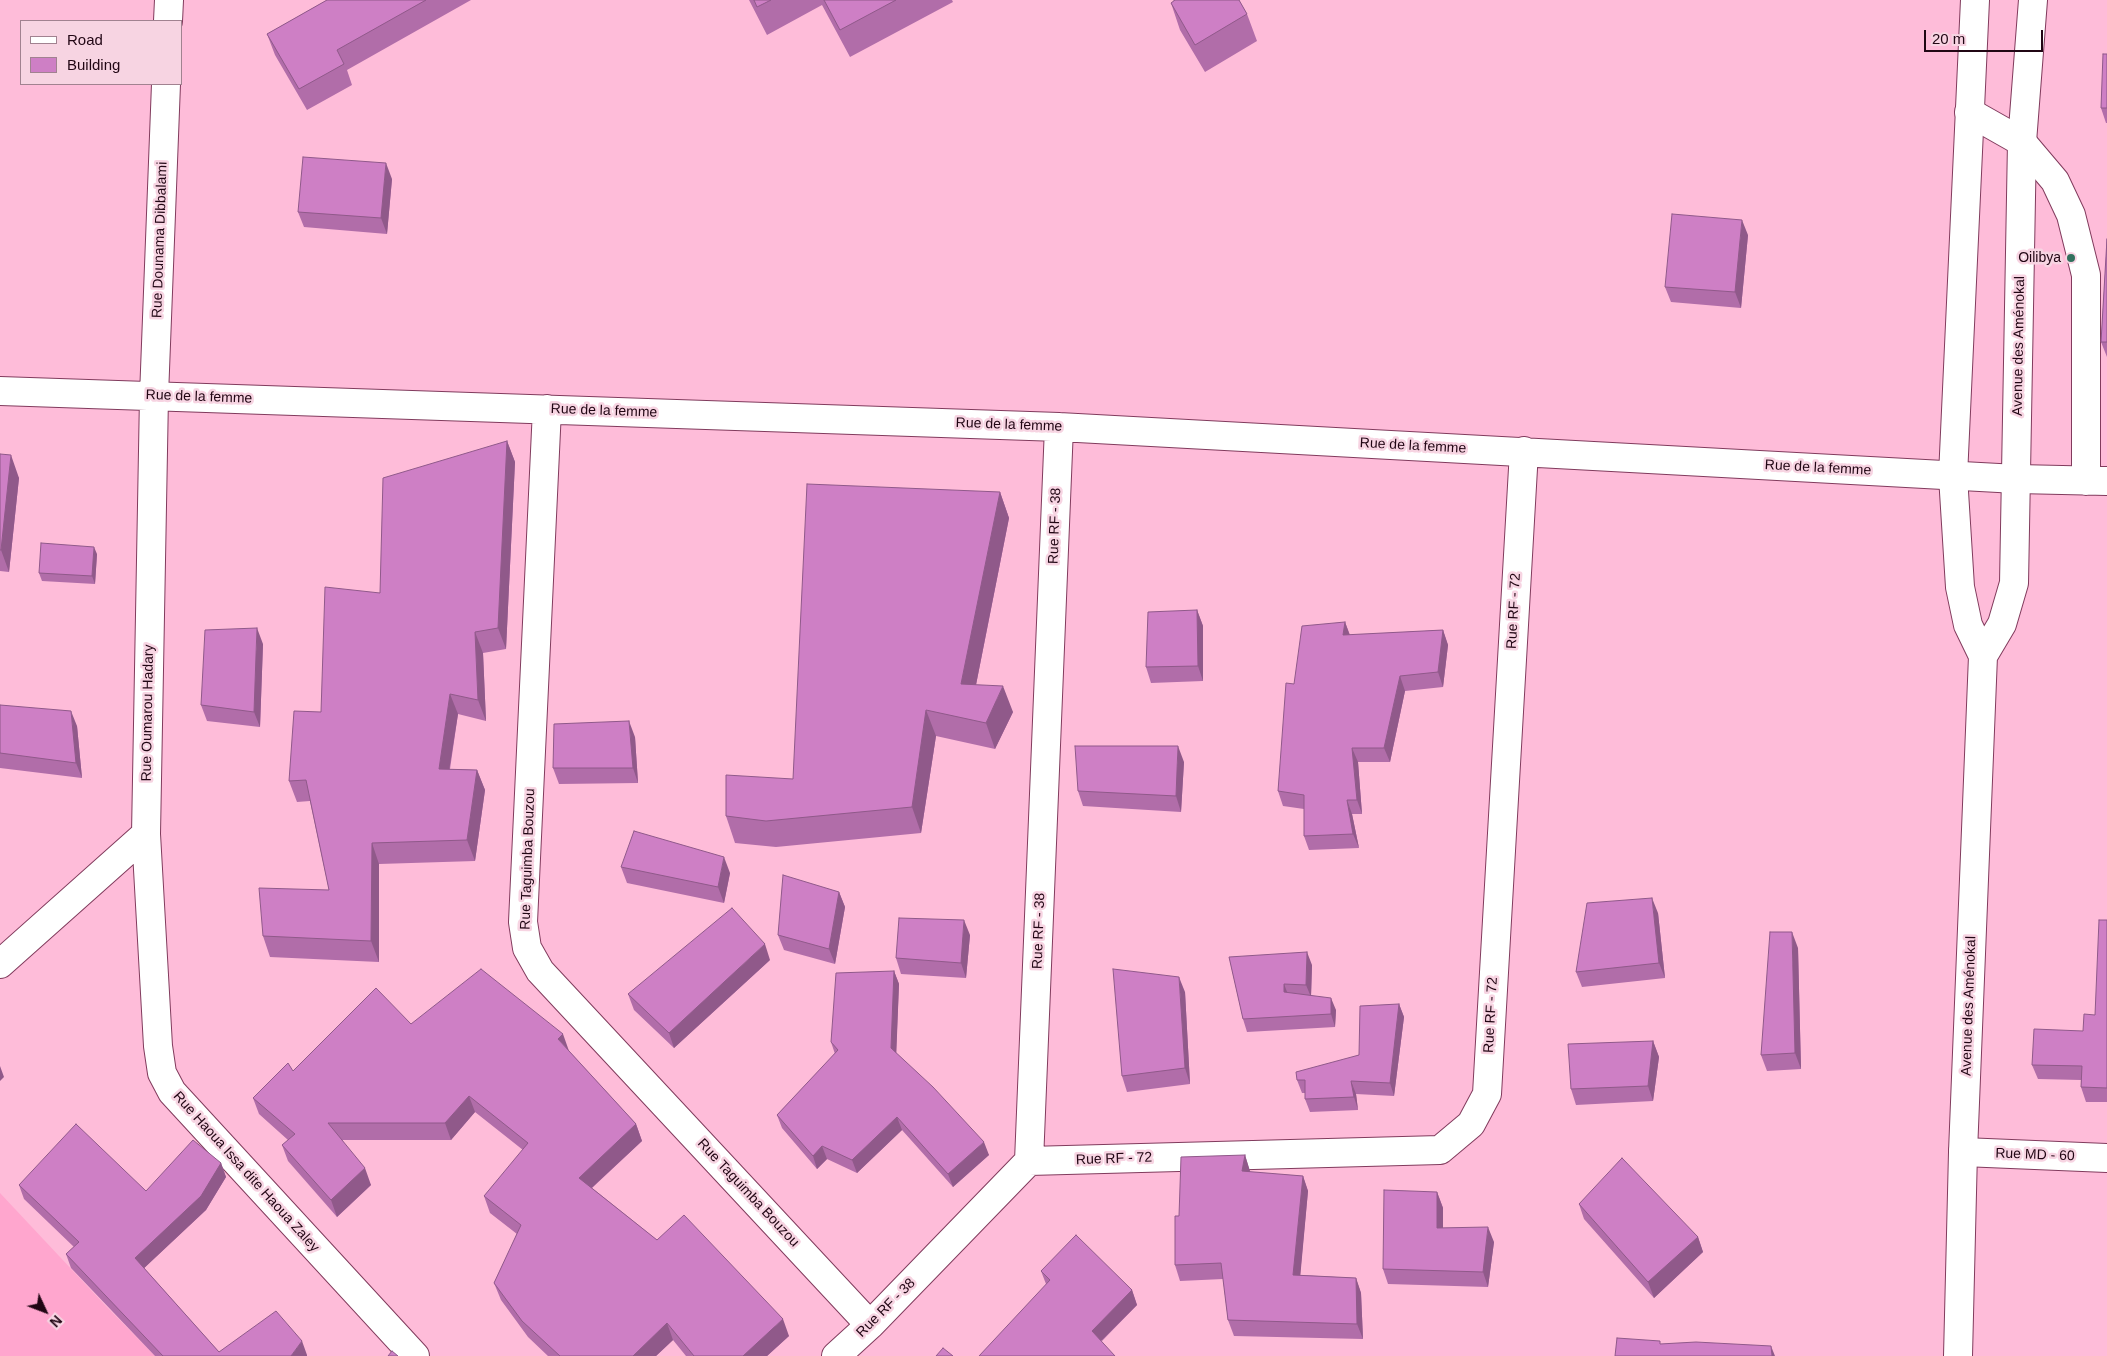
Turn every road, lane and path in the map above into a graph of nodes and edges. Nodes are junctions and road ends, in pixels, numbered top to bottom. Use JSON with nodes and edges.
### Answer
{"nodes":[{"id":1,"x":169,"y":0,"type":"edge"},
{"id":2,"x":1975,"y":0,"type":"edge"},
{"id":3,"x":2033,"y":0,"type":"edge"},
{"id":4,"x":168,"y":20,"type":"edge"},
{"id":5,"x":166,"y":85,"type":"edge"},
{"id":6,"x":1970,"y":112,"type":"junction"},
{"id":7,"x":2022,"y":142,"type":"junction"},
{"id":8,"x":0,"y":391,"type":"edge"},
{"id":9,"x":154,"y":396,"type":"junction"},
{"id":10,"x":547,"y":409,"type":"junction"},
{"id":11,"x":1059,"y":427,"type":"junction"},
{"id":12,"x":1524,"y":451,"type":"junction"},
{"id":13,"x":1953,"y":476,"type":"junction"},
{"id":14,"x":2017,"y":480,"type":"junction"},
{"id":15,"x":2096,"y":481,"type":"edge"},
{"id":16,"x":1983,"y":656,"type":"junction"},
{"id":17,"x":146,"y":834,"type":"junction"},
{"id":18,"x":0,"y":964,"type":"edge"},
{"id":19,"x":1962,"y":1152,"type":"junction"},
{"id":20,"x":2107,"y":1158,"type":"edge"},
{"id":21,"x":1030,"y":1161,"type":"junction"},
{"id":22,"x":870,"y":1325,"type":"junction"},
{"id":23,"x":415,"y":1356,"type":"edge"},
{"id":24,"x":836,"y":1356,"type":"edge"},
{"id":25,"x":1958,"y":1356,"type":"edge"}],
"edges":[{"from":1,"to":4,"type":"street"},
{"from":2,"to":6,"type":"street","name":"Avenue des Aménokal"},
{"from":3,"to":7,"type":"street","name":"Avenue des Aménokal"},
{"from":5,"to":9,"type":"street","name":"Rue Dounama Dibbalami"},
{"from":6,"to":7,"type":"street"},
{"from":6,"to":13,"type":"street","name":"Avenue des Aménokal"},
{"from":7,"to":14,"type":"street","name":"Avenue des Aménokal"},
{"from":7,"to":15,"type":"street"},
{"from":8,"to":9,"type":"street","name":"Rue de la femme"},
{"from":9,"to":10,"type":"street","name":"Rue de la femme"},
{"from":9,"to":17,"type":"street","name":"Rue Oumarou Hadary"},
{"from":10,"to":11,"type":"street","name":"Rue de la femme"},
{"from":10,"to":22,"type":"street","name":"Rue Taguimba Bouzou"},
{"from":11,"to":12,"type":"street","name":"Rue de la femme"},
{"from":11,"to":21,"type":"street","name":"Rue RF - 38"},
{"from":12,"to":13,"type":"street","name":"Rue de la femme"},
{"from":12,"to":21,"type":"street","name":"Rue RF - 72"},
{"from":13,"to":14,"type":"street","name":"Rue de la femme"},
{"from":13,"to":16,"type":"street","name":"Avenue des Aménokal"},
{"from":14,"to":15,"type":"street","name":"Rue de la femme"},
{"from":14,"to":16,"type":"street","name":"Avenue des Aménokal"},
{"from":16,"to":19,"type":"street","name":"Avenue des Aménokal"},
{"from":17,"to":18,"type":"street"},
{"from":17,"to":23,"type":"street","name":"Rue Haoua Issa dite Haoua Zaley"},
{"from":19,"to":20,"type":"street","name":"Rue MD - 60"},
{"from":19,"to":25,"type":"street","name":"Avenue des Aménokal"},
{"from":21,"to":22,"type":"street","name":"Rue RF - 38"},
{"from":22,"to":24,"type":"street","name":"Rue RF - 38"}]}
